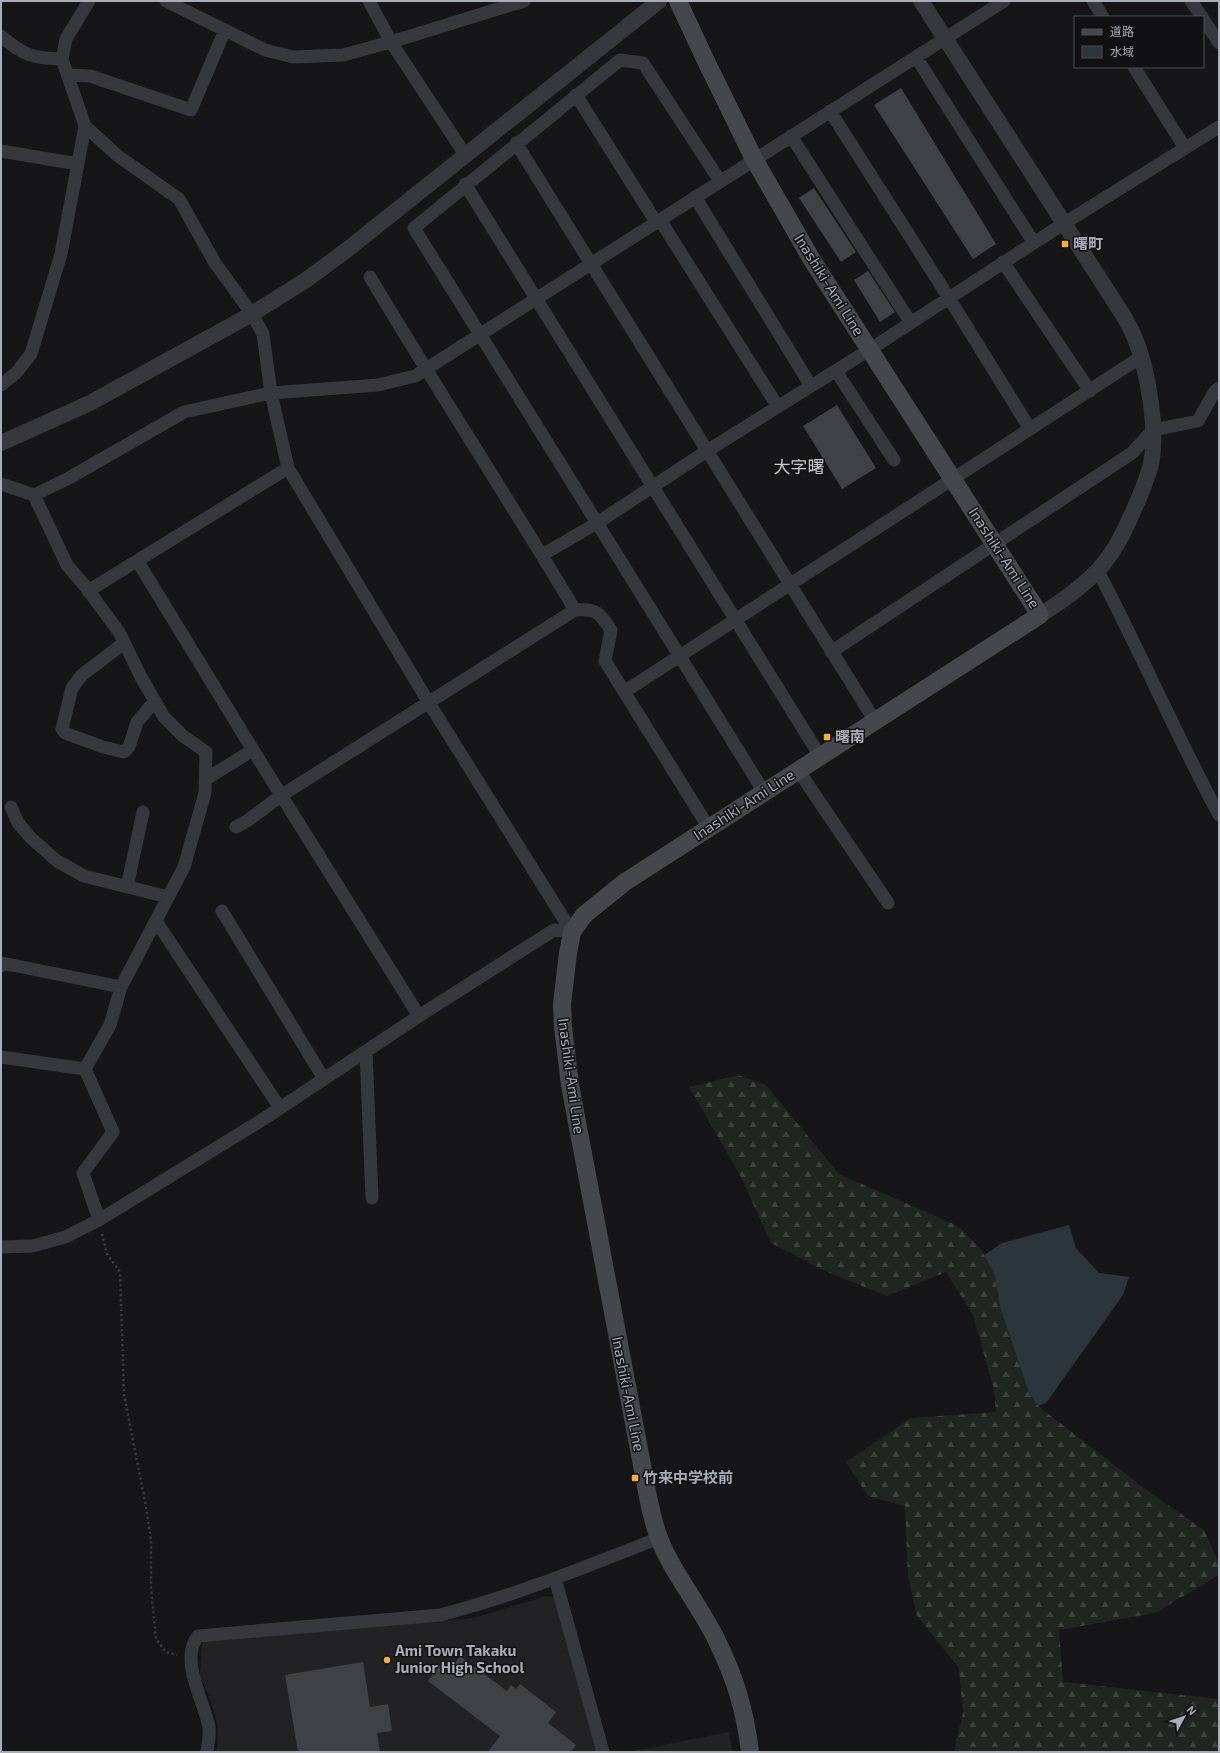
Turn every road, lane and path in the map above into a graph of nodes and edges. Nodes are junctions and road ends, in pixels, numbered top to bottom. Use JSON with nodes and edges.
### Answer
{"nodes":[{"id":1,"x":89,"y":1,"type":"edge"},
{"id":2,"x":166,"y":1,"type":"edge"},
{"id":3,"x":369,"y":1,"type":"edge"},
{"id":4,"x":524,"y":1,"type":"edge"},
{"id":5,"x":659,"y":1,"type":"edge"},
{"id":6,"x":678,"y":1,"type":"edge"},
{"id":7,"x":921,"y":1,"type":"edge"},
{"id":8,"x":1004,"y":1,"type":"edge"},
{"id":9,"x":1093,"y":1,"type":"edge"},
{"id":10,"x":1191,"y":1,"type":"edge"},
{"id":11,"x":1102,"y":16,"type":"edge"},
{"id":12,"x":1201,"y":16,"type":"edge"},
{"id":13,"x":1204,"y":21,"type":"edge"},
{"id":14,"x":225,"y":30,"type":"junction"},
{"id":15,"x":2,"y":38,"type":"edge"},
{"id":16,"x":945,"y":38,"type":"junction"},
{"id":17,"x":391,"y":42,"type":"junction"},
{"id":18,"x":1219,"y":43,"type":"edge"},
{"id":19,"x":916,"y":57,"type":"junction"},
{"id":20,"x":62,"y":59,"type":"junction"},
{"id":21,"x":1135,"y":68,"type":"edge"},
{"id":22,"x":68,"y":75,"type":"junction"},
{"id":23,"x":576,"y":95,"type":"junction"},
{"id":24,"x":830,"y":111,"type":"junction"},
{"id":25,"x":85,"y":126,"type":"junction"},
{"id":26,"x":1219,"y":127,"type":"edge"},
{"id":27,"x":791,"y":136,"type":"junction"},
{"id":28,"x":516,"y":143,"type":"junction"},
{"id":29,"x":1185,"y":148,"type":"junction"},
{"id":30,"x":1,"y":151,"type":"edge"},
{"id":31,"x":466,"y":156,"type":"junction"},
{"id":32,"x":754,"y":159,"type":"junction"},
{"id":33,"x":78,"y":164,"type":"junction"},
{"id":34,"x":720,"y":181,"type":"junction"},
{"id":35,"x":465,"y":184,"type":"junction"},
{"id":36,"x":696,"y":196,"type":"junction"},
{"id":37,"x":658,"y":221,"type":"junction"},
{"id":38,"x":1063,"y":224,"type":"junction"},
{"id":39,"x":1034,"y":243,"type":"junction"},
{"id":40,"x":1003,"y":262,"type":"junction"},
{"id":41,"x":591,"y":263,"type":"junction"},
{"id":42,"x":370,"y":277,"type":"dead end"},
{"id":43,"x":949,"y":298,"type":"junction"},
{"id":44,"x":536,"y":299,"type":"junction"},
{"id":45,"x":252,"y":314,"type":"junction"},
{"id":46,"x":911,"y":323,"type":"junction"},
{"id":47,"x":480,"y":334,"type":"junction"},
{"id":48,"x":869,"y":350,"type":"junction"},
{"id":49,"x":1141,"y":357,"type":"junction"},
{"id":50,"x":425,"y":370,"type":"junction"},
{"id":51,"x":836,"y":371,"type":"junction"},
{"id":52,"x":1,"y":385,"type":"edge"},
{"id":53,"x":811,"y":386,"type":"junction"},
{"id":54,"x":1219,"y":388,"type":"edge"},
{"id":55,"x":1090,"y":391,"type":"junction"},
{"id":56,"x":271,"y":393,"type":"junction"},
{"id":57,"x":778,"y":406,"type":"junction"},
{"id":58,"x":1030,"y":429,"type":"junction"},
{"id":59,"x":1153,"y":430,"type":"junction"},
{"id":60,"x":1,"y":443,"type":"edge"},
{"id":61,"x":707,"y":451,"type":"junction"},
{"id":62,"x":894,"y":460,"type":"dead end"},
{"id":63,"x":288,"y":468,"type":"junction"},
{"id":64,"x":953,"y":480,"type":"junction"},
{"id":65,"x":1,"y":484,"type":"edge"},
{"id":66,"x":653,"y":487,"type":"junction"},
{"id":67,"x":34,"y":495,"type":"junction"},
{"id":68,"x":597,"y":523,"type":"junction"},
{"id":69,"x":995,"y":545,"type":"junction"},
{"id":70,"x":542,"y":555,"type":"junction"},
{"id":71,"x":138,"y":562,"type":"junction"},
{"id":72,"x":1098,"y":570,"type":"junction"},
{"id":73,"x":790,"y":585,"type":"junction"},
{"id":74,"x":88,"y":591,"type":"junction"},
{"id":75,"x":575,"y":610,"type":"junction"},
{"id":76,"x":1040,"y":615,"type":"junction"},
{"id":77,"x":736,"y":620,"type":"junction"},
{"id":78,"x":124,"y":643,"type":"junction"},
{"id":79,"x":831,"y":652,"type":"junction"},
{"id":80,"x":680,"y":657,"type":"junction"},
{"id":81,"x":624,"y":692,"type":"junction"},
{"id":82,"x":155,"y":701,"type":"junction"},
{"id":83,"x":429,"y":703,"type":"junction"},
{"id":84,"x":875,"y":721,"type":"junction"},
{"id":85,"x":253,"y":750,"type":"junction"},
{"id":86,"x":820,"y":756,"type":"junction"},
{"id":87,"x":798,"y":770,"type":"junction"},
{"id":88,"x":206,"y":779,"type":"junction"},
{"id":89,"x":764,"y":792,"type":"junction"},
{"id":90,"x":282,"y":795,"type":"junction"},
{"id":91,"x":11,"y":807,"type":"dead end"},
{"id":92,"x":143,"y":812,"type":"dead end"},
{"id":93,"x":1219,"y":815,"type":"edge"},
{"id":94,"x":236,"y":827,"type":"dead end"},
{"id":95,"x":710,"y":828,"type":"junction"},
{"id":96,"x":127,"y":887,"type":"junction"},
{"id":97,"x":168,"y":897,"type":"junction"},
{"id":98,"x":888,"y":904,"type":"dead end"},
{"id":99,"x":222,"y":911,"type":"dead end"},
{"id":100,"x":156,"y":921,"type":"junction"},
{"id":101,"x":572,"y":932,"type":"junction"},
{"id":102,"x":1,"y":966,"type":"edge"},
{"id":103,"x":121,"y":987,"type":"junction"},
{"id":104,"x":419,"y":1016,"type":"junction"},
{"id":105,"x":366,"y":1051,"type":"junction"},
{"id":106,"x":1,"y":1057,"type":"edge"},
{"id":107,"x":85,"y":1069,"type":"junction"},
{"id":108,"x":324,"y":1079,"type":"junction"},
{"id":109,"x":280,"y":1108,"type":"junction"},
{"id":110,"x":372,"y":1198,"type":"dead end"},
{"id":111,"x":99,"y":1220,"type":"junction"},
{"id":112,"x":1,"y":1247,"type":"edge"},
{"id":113,"x":659,"y":1538,"type":"junction"},
{"id":114,"x":555,"y":1578,"type":"junction"},
{"id":115,"x":191,"y":1668,"type":"junction"},
{"id":116,"x":207,"y":1752,"type":"edge"},
{"id":117,"x":603,"y":1752,"type":"edge"},
{"id":118,"x":750,"y":1752,"type":"edge"}],
"edges":[{"from":1,"to":20,"type":"street"},
{"from":2,"to":14,"type":"street"},
{"from":3,"to":17,"type":"street"},
{"from":4,"to":17,"type":"street"},
{"from":5,"to":31,"type":"street"},
{"from":6,"to":32,"type":"main road","name":"Inashiki-Ami Line"},
{"from":7,"to":16,"type":"street"},
{"from":8,"to":16,"type":"street"},
{"from":9,"to":11,"type":"street"},
{"from":10,"to":12,"type":"street"},
{"from":13,"to":18,"type":"street"},
{"from":14,"to":17,"type":"street"},
{"from":14,"to":22,"type":"street"},
{"from":15,"to":20,"type":"street"},
{"from":16,"to":19,"type":"street"},
{"from":16,"to":38,"type":"street"},
{"from":17,"to":31,"type":"street"},
{"from":19,"to":24,"type":"street"},
{"from":19,"to":39,"type":"street"},
{"from":20,"to":22,"type":"street"},
{"from":21,"to":29,"type":"street"},
{"from":22,"to":25,"type":"street"},
{"from":23,"to":28,"type":"street"},
{"from":23,"to":34,"type":"street"},
{"from":23,"to":37,"type":"street"},
{"from":24,"to":27,"type":"street"},
{"from":24,"to":43,"type":"street"},
{"from":25,"to":33,"type":"street"},
{"from":25,"to":45,"type":"street"},
{"from":26,"to":29,"type":"street"},
{"from":27,"to":32,"type":"street"},
{"from":27,"to":46,"type":"street"},
{"from":28,"to":35,"type":"street"},
{"from":28,"to":41,"type":"street"},
{"from":29,"to":38,"type":"street"},
{"from":30,"to":33,"type":"street"},
{"from":31,"to":45,"type":"street"},
{"from":32,"to":34,"type":"street"},
{"from":32,"to":48,"type":"main road","name":"Inashiki-Ami Line"},
{"from":33,"to":52,"type":"street"},
{"from":34,"to":36,"type":"street"},
{"from":35,"to":44,"type":"street"},
{"from":35,"to":47,"type":"street"},
{"from":36,"to":37,"type":"street"},
{"from":36,"to":53,"type":"street"},
{"from":37,"to":41,"type":"street"},
{"from":37,"to":57,"type":"street"},
{"from":38,"to":39,"type":"street"},
{"from":38,"to":49,"type":"street"},
{"from":39,"to":40,"type":"street"},
{"from":40,"to":43,"type":"street"},
{"from":40,"to":55,"type":"street"},
{"from":41,"to":44,"type":"street"},
{"from":41,"to":61,"type":"street"},
{"from":42,"to":50,"type":"street"},
{"from":43,"to":46,"type":"street"},
{"from":43,"to":58,"type":"street"},
{"from":44,"to":47,"type":"street"},
{"from":44,"to":66,"type":"street"},
{"from":45,"to":56,"type":"street"},
{"from":45,"to":60,"type":"street"},
{"from":46,"to":48,"type":"street"},
{"from":47,"to":50,"type":"street"},
{"from":47,"to":68,"type":"street"},
{"from":48,"to":51,"type":"street"},
{"from":48,"to":64,"type":"main road","name":"Inashiki-Ami Line"},
{"from":49,"to":55,"type":"street"},
{"from":49,"to":59,"type":"street"},
{"from":50,"to":56,"type":"street"},
{"from":50,"to":70,"type":"street"},
{"from":51,"to":53,"type":"street"},
{"from":51,"to":62,"type":"street"},
{"from":53,"to":57,"type":"street"},
{"from":54,"to":59,"type":"street"},
{"from":55,"to":58,"type":"street"},
{"from":56,"to":63,"type":"street"},
{"from":56,"to":67,"type":"street"},
{"from":57,"to":61,"type":"street"},
{"from":58,"to":64,"type":"street"},
{"from":59,"to":69,"type":"street"},
{"from":59,"to":72,"type":"street"},
{"from":61,"to":66,"type":"street"},
{"from":61,"to":73,"type":"street"},
{"from":63,"to":71,"type":"street"},
{"from":63,"to":83,"type":"street"},
{"from":64,"to":69,"type":"main road","name":"Inashiki-Ami Line"},
{"from":64,"to":73,"type":"street"},
{"from":65,"to":67,"type":"street"},
{"from":66,"to":68,"type":"street"},
{"from":66,"to":77,"type":"street"},
{"from":67,"to":74,"type":"street"},
{"from":68,"to":70,"type":"street"},
{"from":68,"to":80,"type":"street"},
{"from":69,"to":76,"type":"main road","name":"Inashiki-Ami Line"},
{"from":69,"to":79,"type":"street"},
{"from":70,"to":75,"type":"street"},
{"from":71,"to":74,"type":"street"},
{"from":71,"to":85,"type":"street"},
{"from":72,"to":76,"type":"street"},
{"from":72,"to":93,"type":"street"},
{"from":73,"to":77,"type":"street"},
{"from":73,"to":79,"type":"street"},
{"from":74,"to":78,"type":"street"},
{"from":75,"to":81,"type":"street"},
{"from":75,"to":83,"type":"street"},
{"from":76,"to":84,"type":"main road","name":"Inashiki-Ami Line"},
{"from":77,"to":80,"type":"street"},
{"from":77,"to":86,"type":"street"},
{"from":78,"to":82,"type":"street"},
{"from":78,"to":82,"type":"street"},
{"from":79,"to":84,"type":"street"},
{"from":80,"to":81,"type":"street"},
{"from":80,"to":89,"type":"street"},
{"from":81,"to":95,"type":"street"},
{"from":82,"to":88,"type":"street"},
{"from":83,"to":90,"type":"street"},
{"from":83,"to":101,"type":"street"},
{"from":84,"to":86,"type":"main road","name":"Inashiki-Ami Line"},
{"from":85,"to":88,"type":"street"},
{"from":85,"to":90,"type":"street"},
{"from":86,"to":87,"type":"main road","name":"Inashiki-Ami Line"},
{"from":87,"to":89,"type":"main road","name":"Inashiki-Ami Line"},
{"from":87,"to":98,"type":"street"},
{"from":88,"to":97,"type":"street"},
{"from":89,"to":95,"type":"main road","name":"Inashiki-Ami Line"},
{"from":90,"to":94,"type":"street"},
{"from":90,"to":104,"type":"street"},
{"from":91,"to":96,"type":"street"},
{"from":92,"to":96,"type":"street"},
{"from":95,"to":101,"type":"main road","name":"Inashiki-Ami Line"},
{"from":96,"to":97,"type":"street"},
{"from":97,"to":100,"type":"street"},
{"from":99,"to":108,"type":"street"},
{"from":100,"to":103,"type":"street"},
{"from":100,"to":109,"type":"street"},
{"from":101,"to":104,"type":"street"},
{"from":101,"to":113,"type":"main road","name":"Inashiki-Ami Line"},
{"from":102,"to":103,"type":"street"},
{"from":103,"to":107,"type":"street"},
{"from":104,"to":105,"type":"street"},
{"from":105,"to":108,"type":"street"},
{"from":105,"to":110,"type":"street"},
{"from":106,"to":107,"type":"street"},
{"from":107,"to":111,"type":"street"},
{"from":108,"to":109,"type":"street"},
{"from":109,"to":111,"type":"street"},
{"from":111,"to":112,"type":"street"},
{"from":111,"to":115,"type":"path"},
{"from":113,"to":114,"type":"street"},
{"from":113,"to":118,"type":"main road","name":"Inashiki-Ami Line"},
{"from":114,"to":115,"type":"street"},
{"from":114,"to":117,"type":"street"},
{"from":115,"to":116,"type":"street"}]}
